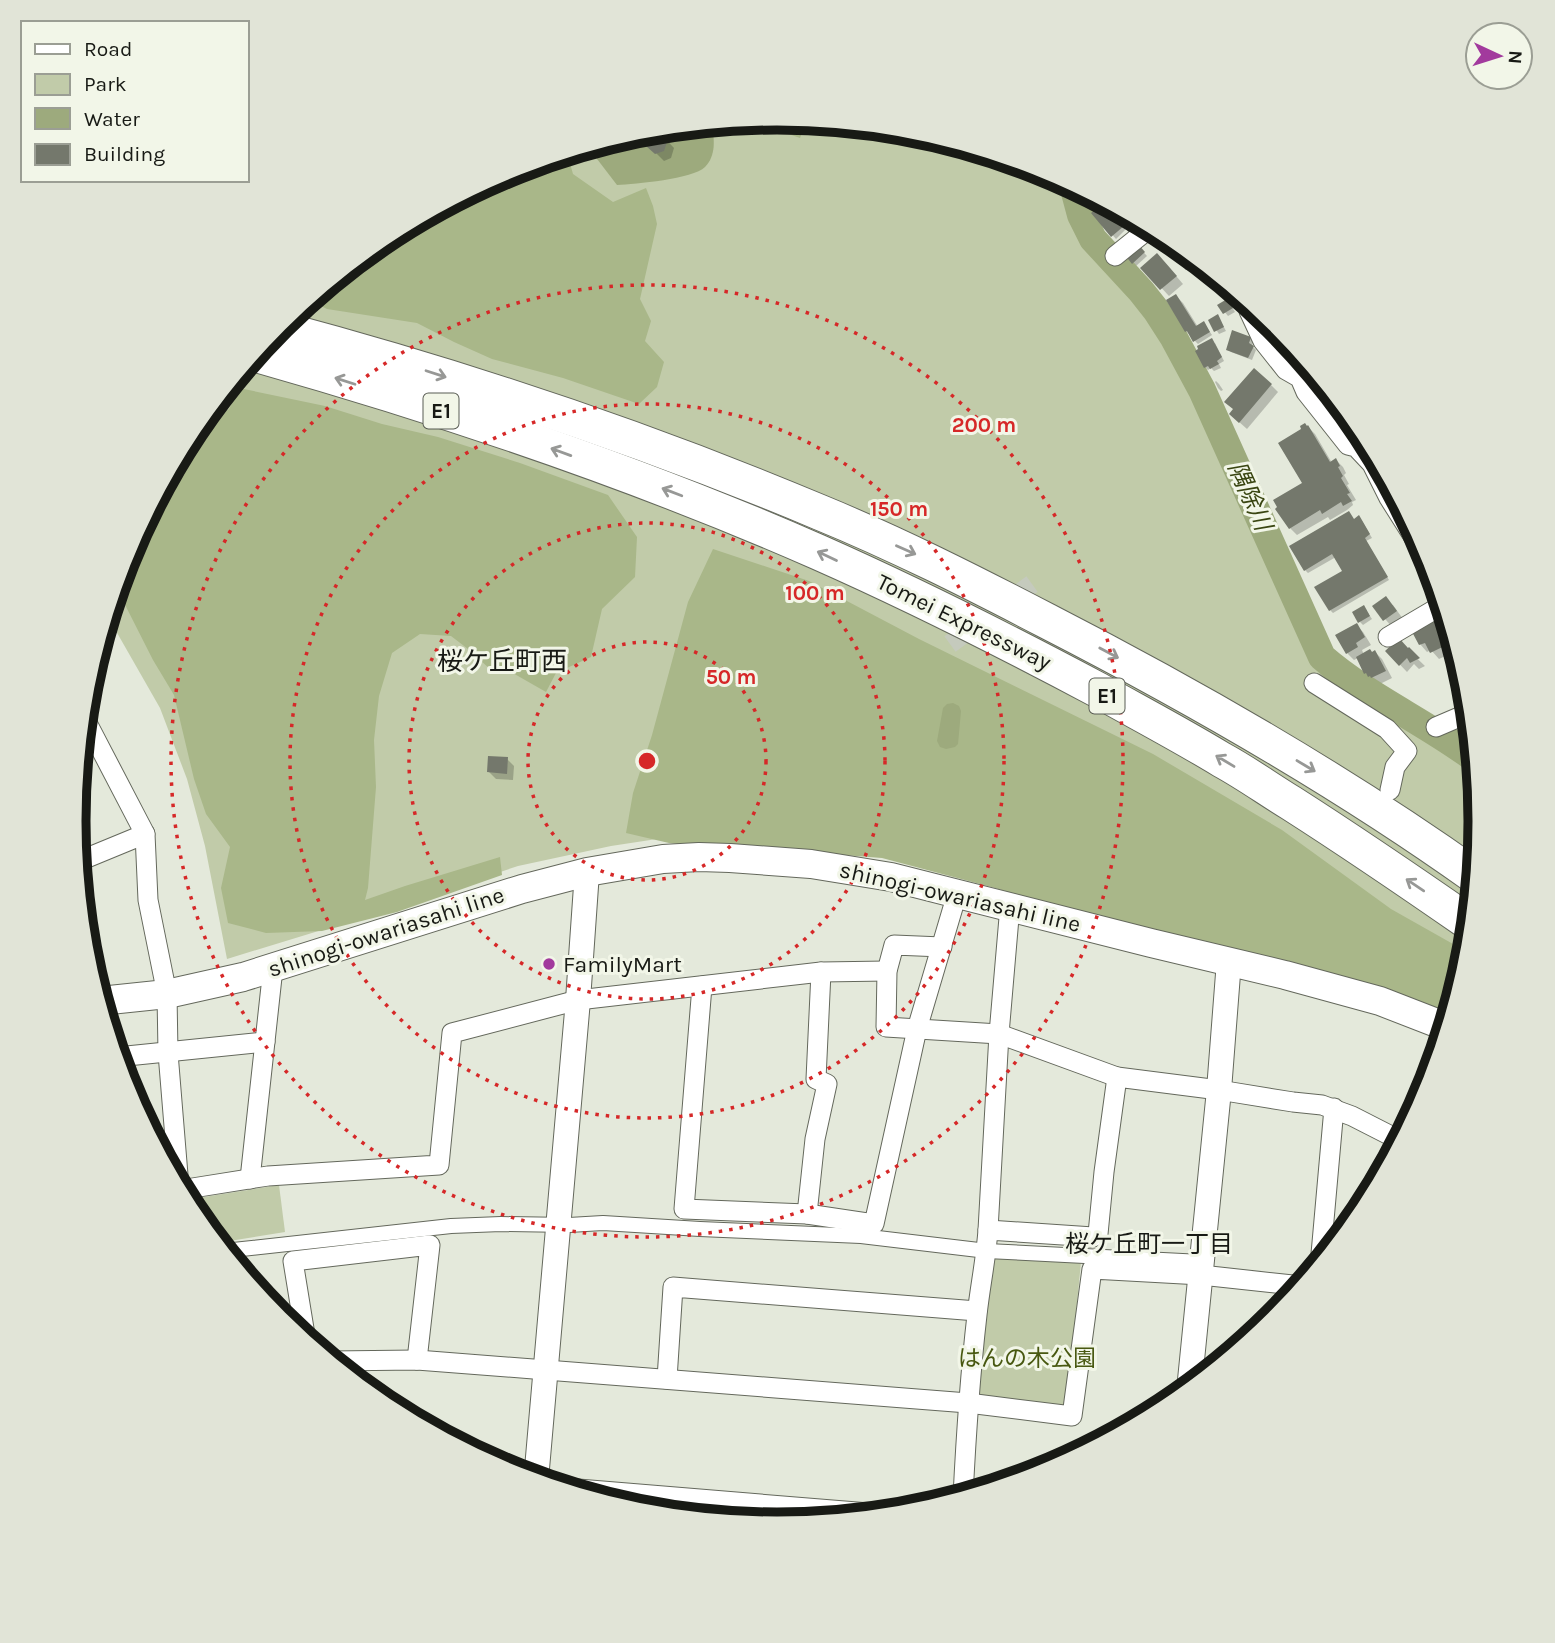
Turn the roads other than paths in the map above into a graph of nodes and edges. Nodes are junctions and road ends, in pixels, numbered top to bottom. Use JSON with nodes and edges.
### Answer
{"nodes":[{"id":1,"x":1142,"y":234,"type":"edge"},
{"id":2,"x":1115,"y":256,"type":"dead end"},
{"id":3,"x":1252,"y":318,"type":"edge"},
{"id":4,"x":289,"y":332,"type":"edge"},
{"id":5,"x":265,"y":357,"type":"edge"},
{"id":6,"x":1306,"y":374,"type":"edge"},
{"id":7,"x":1306,"y":375,"type":"edge"},
{"id":8,"x":1358,"y":444,"type":"edge"},
{"id":9,"x":1436,"y":609,"type":"edge"},
{"id":10,"x":1388,"y":637,"type":"dead end"},
{"id":11,"x":1314,"y":683,"type":"dead end"},
{"id":12,"x":1461,"y":716,"type":"edge"},
{"id":13,"x":1436,"y":727,"type":"dead end"},
{"id":14,"x":92,"y":732,"type":"edge"},
{"id":15,"x":1390,"y":790,"type":"dead end"},
{"id":16,"x":145,"y":834,"type":"junction"},
{"id":17,"x":87,"y":858,"type":"edge"},
{"id":18,"x":1468,"y":871,"type":"edge"},
{"id":19,"x":587,"y":872,"type":"junction"},
{"id":20,"x":957,"y":894,"type":"junction"},
{"id":21,"x":1010,"y":906,"type":"junction"},
{"id":22,"x":1462,"y":918,"type":"edge"},
{"id":23,"x":942,"y":947,"type":"junction"},
{"id":24,"x":1229,"y":961,"type":"junction"},
{"id":25,"x":273,"y":968,"type":"junction"},
{"id":26,"x":887,"y":971,"type":"junction"},
{"id":27,"x":821,"y":972,"type":"junction"},
{"id":28,"x":702,"y":986,"type":"junction"},
{"id":29,"x":167,"y":994,"type":"junction"},
{"id":30,"x":109,"y":1000,"type":"edge"},
{"id":31,"x":578,"y":1000,"type":"junction"},
{"id":32,"x":1439,"y":1024,"type":"edge"},
{"id":33,"x":917,"y":1029,"type":"junction"},
{"id":34,"x":999,"y":1034,"type":"junction"},
{"id":35,"x":265,"y":1042,"type":"junction"},
{"id":36,"x":168,"y":1053,"type":"junction"},
{"id":37,"x":127,"y":1056,"type":"edge"},
{"id":38,"x":1117,"y":1077,"type":"junction"},
{"id":39,"x":1219,"y":1090,"type":"junction"},
{"id":40,"x":1334,"y":1108,"type":"junction"},
{"id":41,"x":1393,"y":1137,"type":"edge"},
{"id":42,"x":177,"y":1165,"type":"edge"},
{"id":43,"x":250,"y":1179,"type":"junction"},
{"id":44,"x":191,"y":1187,"type":"edge"},
{"id":45,"x":807,"y":1213,"type":"junction"},
{"id":46,"x":559,"y":1225,"type":"junction"},
{"id":47,"x":988,"y":1230,"type":"junction"},
{"id":48,"x":1321,"y":1249,"type":"edge"},
{"id":49,"x":234,"y":1250,"type":"edge"},
{"id":50,"x":987,"y":1251,"type":"junction"},
{"id":51,"x":1201,"y":1268,"type":"junction"},
{"id":52,"x":1292,"y":1284,"type":"edge"},
{"id":53,"x":977,"y":1311,"type":"junction"},
{"id":54,"x":303,"y":1326,"type":"edge"},
{"id":55,"x":417,"y":1360,"type":"junction"},
{"id":56,"x":345,"y":1361,"type":"edge"},
{"id":57,"x":546,"y":1370,"type":"junction"},
{"id":58,"x":1190,"y":1376,"type":"edge"},
{"id":59,"x":667,"y":1379,"type":"junction"},
{"id":60,"x":968,"y":1404,"type":"junction"},
{"id":61,"x":537,"y":1470,"type":"edge"},
{"id":62,"x":963,"y":1488,"type":"edge"},
{"id":63,"x":621,"y":1495,"type":"edge"},
{"id":64,"x":824,"y":1512,"type":"edge"}],
"edges":[{"from":1,"to":2,"type":"street"},
{"from":3,"to":6,"type":"street"},
{"from":4,"to":18,"type":"highway","name":"Tomei Expressway","number":"E1","one_way":true},
{"from":22,"to":5,"type":"highway","name":"Tomei Expressway","number":"E1","one_way":true},
{"from":7,"to":8,"type":"street"},
{"from":9,"to":10,"type":"street"},
{"from":11,"to":15,"type":"street"},
{"from":12,"to":13,"type":"street"},
{"from":14,"to":16,"type":"street"},
{"from":16,"to":17,"type":"street"},
{"from":16,"to":29,"type":"street"},
{"from":19,"to":20,"type":"main road","name":"shinogi-owariasahi line"},
{"from":19,"to":25,"type":"main road","name":"shinogi-owariasahi line"},
{"from":19,"to":31,"type":"street"},
{"from":20,"to":21,"type":"main road","name":"shinogi-owariasahi line"},
{"from":20,"to":23,"type":"street"},
{"from":21,"to":24,"type":"main road","name":"shinogi-owariasahi line"},
{"from":21,"to":34,"type":"street"},
{"from":23,"to":26,"type":"street"},
{"from":23,"to":33,"type":"street"},
{"from":24,"to":32,"type":"main road","name":"shinogi-owariasahi line"},
{"from":24,"to":39,"type":"street"},
{"from":25,"to":29,"type":"main road","name":"shinogi-owariasahi line"},
{"from":25,"to":35,"type":"street"},
{"from":26,"to":27,"type":"street"},
{"from":26,"to":33,"type":"street"},
{"from":27,"to":28,"type":"street"},
{"from":27,"to":45,"type":"street"},
{"from":28,"to":31,"type":"street"},
{"from":28,"to":45,"type":"street"},
{"from":29,"to":30,"type":"main road","name":"shinogi-owariasahi line"},
{"from":29,"to":36,"type":"street"},
{"from":31,"to":43,"type":"street"},
{"from":31,"to":46,"type":"street"},
{"from":33,"to":34,"type":"street"},
{"from":33,"to":45,"type":"street"},
{"from":34,"to":38,"type":"street"},
{"from":34,"to":47,"type":"street"},
{"from":35,"to":36,"type":"street"},
{"from":35,"to":43,"type":"street"},
{"from":36,"to":37,"type":"street"},
{"from":36,"to":42,"type":"street"},
{"from":38,"to":39,"type":"street"},
{"from":38,"to":47,"type":"street"},
{"from":39,"to":40,"type":"street"},
{"from":39,"to":51,"type":"street"},
{"from":40,"to":41,"type":"street"},
{"from":40,"to":48,"type":"street"},
{"from":43,"to":44,"type":"street"},
{"from":46,"to":49,"type":"street"},
{"from":46,"to":50,"type":"street"},
{"from":46,"to":57,"type":"street"},
{"from":47,"to":50,"type":"street"},
{"from":50,"to":51,"type":"street"},
{"from":50,"to":53,"type":"street"},
{"from":51,"to":52,"type":"street"},
{"from":51,"to":58,"type":"street"},
{"from":51,"to":60,"type":"street"},
{"from":53,"to":59,"type":"street"},
{"from":53,"to":60,"type":"street"},
{"from":54,"to":55,"type":"street"},
{"from":55,"to":56,"type":"street"},
{"from":55,"to":57,"type":"street"},
{"from":57,"to":59,"type":"street"},
{"from":57,"to":61,"type":"street"},
{"from":59,"to":60,"type":"street"},
{"from":60,"to":62,"type":"street"},
{"from":63,"to":64,"type":"street"}]}
